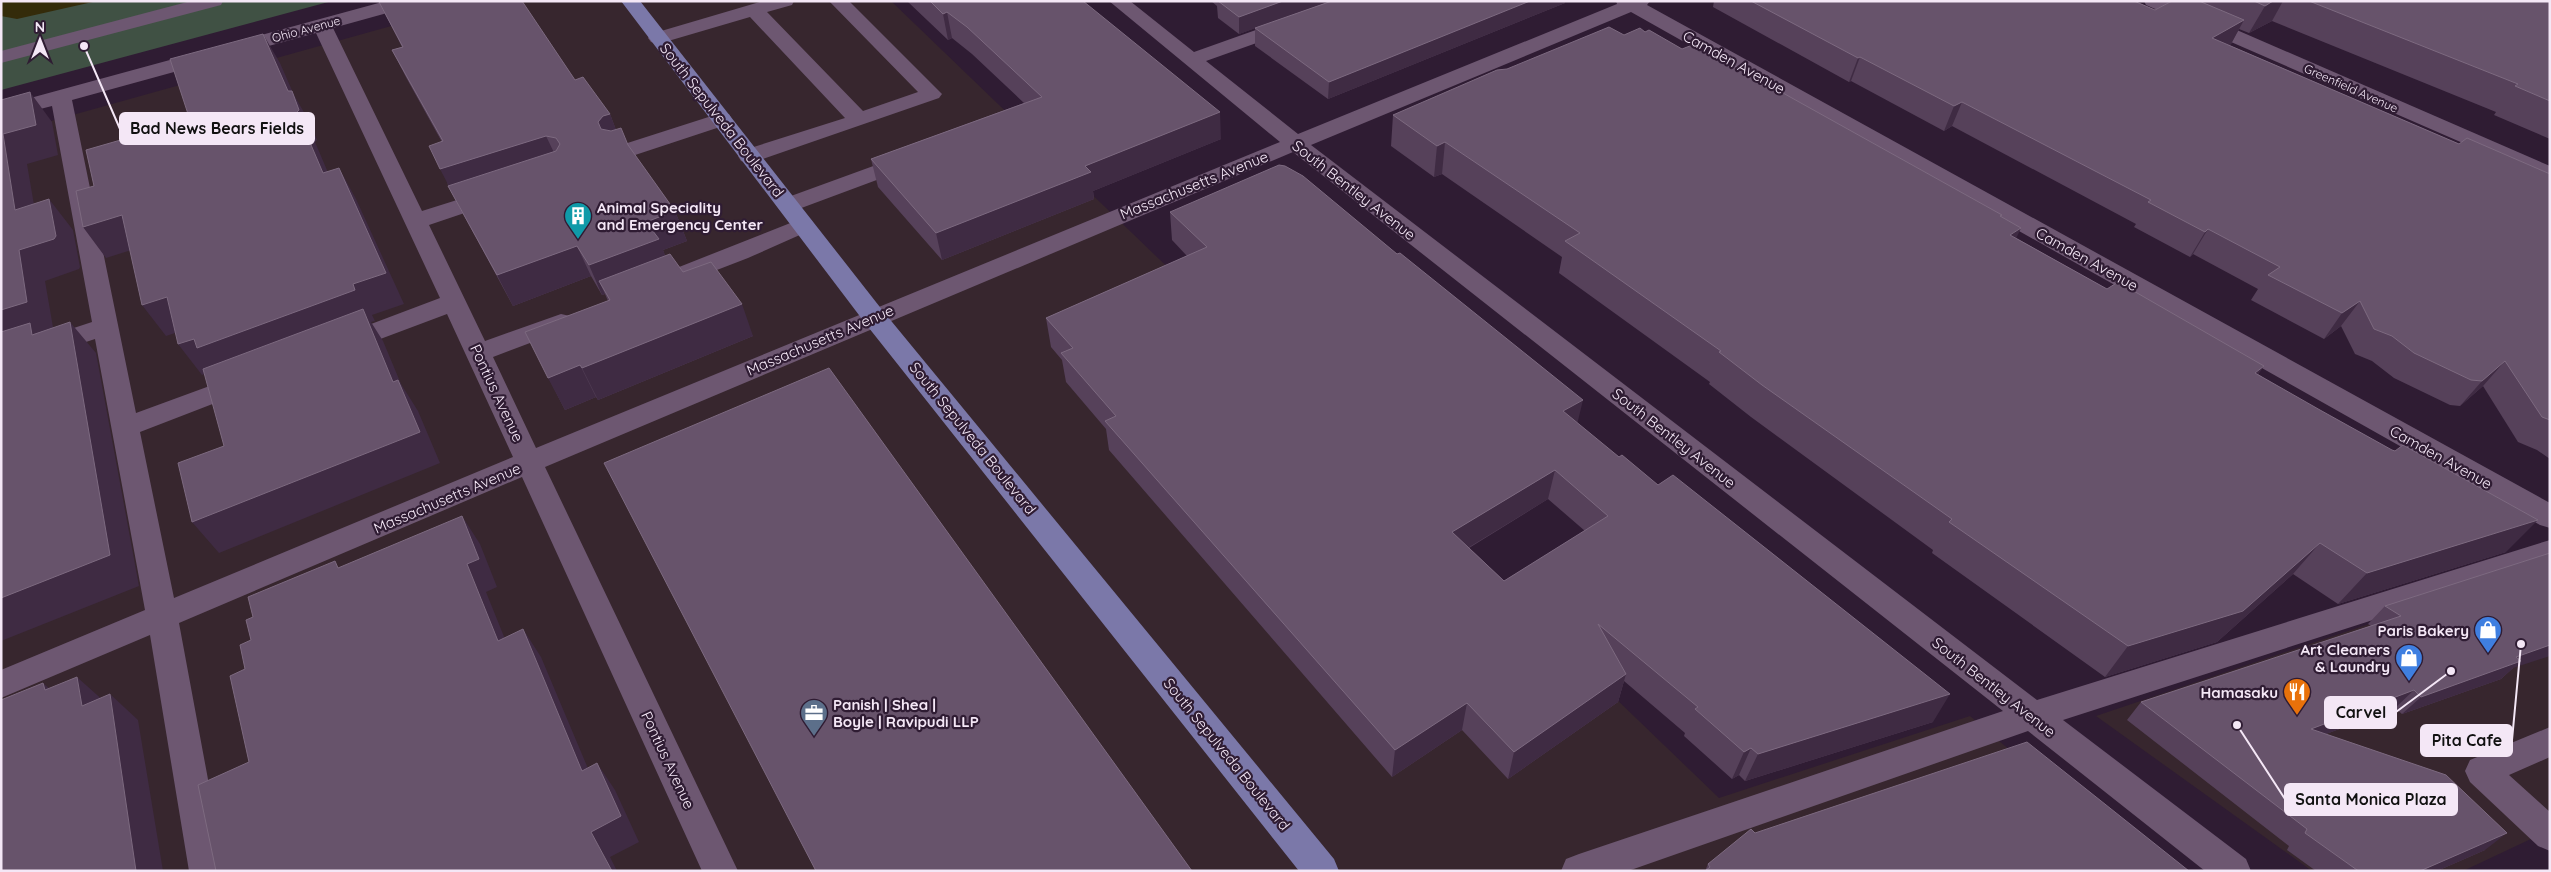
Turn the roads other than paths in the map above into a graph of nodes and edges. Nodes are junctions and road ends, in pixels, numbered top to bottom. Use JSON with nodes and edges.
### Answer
{"nodes":[{"id":1,"x":214,"y":1,"type":"edge"},
{"id":2,"x":409,"y":1,"type":"edge"},
{"id":3,"x":630,"y":1,"type":"edge"},
{"id":4,"x":785,"y":1,"type":"edge"},
{"id":5,"x":838,"y":1,"type":"edge"},
{"id":6,"x":1118,"y":1,"type":"edge"},
{"id":7,"x":1356,"y":1,"type":"edge"},
{"id":8,"x":2153,"y":1,"type":"edge"},
{"id":9,"x":1633,"y":3,"type":"edge"},
{"id":10,"x":754,"y":10,"type":"junction"},
{"id":11,"x":322,"y":25,"type":"junction"},
{"id":12,"x":658,"y":38,"type":"junction"},
{"id":13,"x":1,"y":57,"type":"edge"},
{"id":14,"x":1190,"y":60,"type":"junction"},
{"id":15,"x":61,"y":97,"type":"junction"},
{"id":16,"x":1,"y":113,"type":"edge"},
{"id":17,"x":720,"y":118,"type":"junction"},
{"id":18,"x":859,"y":120,"type":"junction"},
{"id":19,"x":1295,"y":143,"type":"junction"},
{"id":20,"x":623,"y":152,"type":"edge"},
{"id":21,"x":928,"y":153,"type":"edge"},
{"id":22,"x":749,"y":156,"type":"junction"},
{"id":23,"x":2550,"y":174,"type":"edge"},
{"id":24,"x":514,"y":188,"type":"edge"},
{"id":25,"x":788,"y":205,"type":"junction"},
{"id":26,"x":416,"y":221,"type":"junction"},
{"id":27,"x":803,"y":225,"type":"junction"},
{"id":28,"x":656,"y":285,"type":"edge"},
{"id":29,"x":454,"y":302,"type":"junction"},
{"id":30,"x":582,"y":314,"type":"edge"},
{"id":31,"x":874,"y":317,"type":"junction"},
{"id":32,"x":106,"y":326,"type":"junction"},
{"id":33,"x":322,"y":352,"type":"edge"},
{"id":34,"x":478,"y":353,"type":"junction"},
{"id":35,"x":1,"y":361,"type":"edge"},
{"id":36,"x":267,"y":373,"type":"edge"},
{"id":37,"x":126,"y":427,"type":"junction"},
{"id":38,"x":530,"y":463,"type":"junction"},
{"id":39,"x":2550,"y":517,"type":"edge"},
{"id":40,"x":2550,"y":550,"type":"edge"},
{"id":41,"x":163,"y":618,"type":"junction"},
{"id":42,"x":1,"y":684,"type":"edge"},
{"id":43,"x":2031,"y":716,"type":"junction"},
{"id":44,"x":2550,"y":741,"type":"edge"},
{"id":45,"x":2550,"y":835,"type":"edge"},
{"id":46,"x":207,"y":871,"type":"edge"},
{"id":47,"x":720,"y":871,"type":"edge"},
{"id":48,"x":1322,"y":871,"type":"edge"},
{"id":49,"x":1578,"y":871,"type":"edge"},
{"id":50,"x":2233,"y":871,"type":"edge"}],
"edges":[{"from":1,"to":13,"type":"street"},
{"from":2,"to":11,"type":"street","name":"Ohio Avenue"},
{"from":3,"to":12,"type":"main road","name":"South Sepulveda Boulevard"},
{"from":4,"to":10,"type":"street"},
{"from":5,"to":18,"type":"street"},
{"from":6,"to":14,"type":"street","name":"South Bentley Avenue"},
{"from":7,"to":14,"type":"street"},
{"from":8,"to":23,"type":"street","name":"Greenfield Avenue"},
{"from":9,"to":19,"type":"street","name":"Massachusetts Avenue"},
{"from":9,"to":39,"type":"street","name":"Camden Avenue"},
{"from":10,"to":12,"type":"street"},
{"from":10,"to":18,"type":"street"},
{"from":11,"to":15,"type":"street","name":"Ohio Avenue"},
{"from":11,"to":26,"type":"street","name":"Pontius Avenue"},
{"from":12,"to":17,"type":"main road","name":"South Sepulveda Boulevard"},
{"from":14,"to":19,"type":"street","name":"South Bentley Avenue"},
{"from":15,"to":16,"type":"street","name":"Ohio Avenue"},
{"from":15,"to":32,"type":"street"},
{"from":17,"to":20,"type":"street"},
{"from":17,"to":22,"type":"main road","name":"South Sepulveda Boulevard"},
{"from":18,"to":22,"type":"street"},
{"from":19,"to":31,"type":"street","name":"Massachusetts Avenue"},
{"from":19,"to":43,"type":"street","name":"South Bentley Avenue"},
{"from":21,"to":25,"type":"street"},
{"from":22,"to":25,"type":"main road","name":"South Sepulveda Boulevard"},
{"from":24,"to":26,"type":"street"},
{"from":25,"to":27,"type":"main road","name":"South Sepulveda Boulevard"},
{"from":26,"to":29,"type":"street","name":"Pontius Avenue"},
{"from":27,"to":28,"type":"street"},
{"from":27,"to":31,"type":"main road","name":"South Sepulveda Boulevard"},
{"from":29,"to":33,"type":"street"},
{"from":29,"to":34,"type":"street","name":"Pontius Avenue"},
{"from":30,"to":34,"type":"street"},
{"from":31,"to":38,"type":"street","name":"Massachusetts Avenue"},
{"from":31,"to":48,"type":"main road","name":"South Sepulveda Boulevard"},
{"from":32,"to":35,"type":"street"},
{"from":32,"to":37,"type":"street"},
{"from":34,"to":38,"type":"street","name":"Pontius Avenue"},
{"from":36,"to":37,"type":"street"},
{"from":37,"to":41,"type":"street"},
{"from":38,"to":41,"type":"street","name":"Massachusetts Avenue"},
{"from":38,"to":47,"type":"street","name":"Pontius Avenue"},
{"from":40,"to":43,"type":"street"},
{"from":41,"to":42,"type":"street","name":"Massachusetts Avenue"},
{"from":41,"to":46,"type":"street"},
{"from":43,"to":49,"type":"street"},
{"from":43,"to":50,"type":"street","name":"South Bentley Avenue"},
{"from":44,"to":45,"type":"street"}]}
